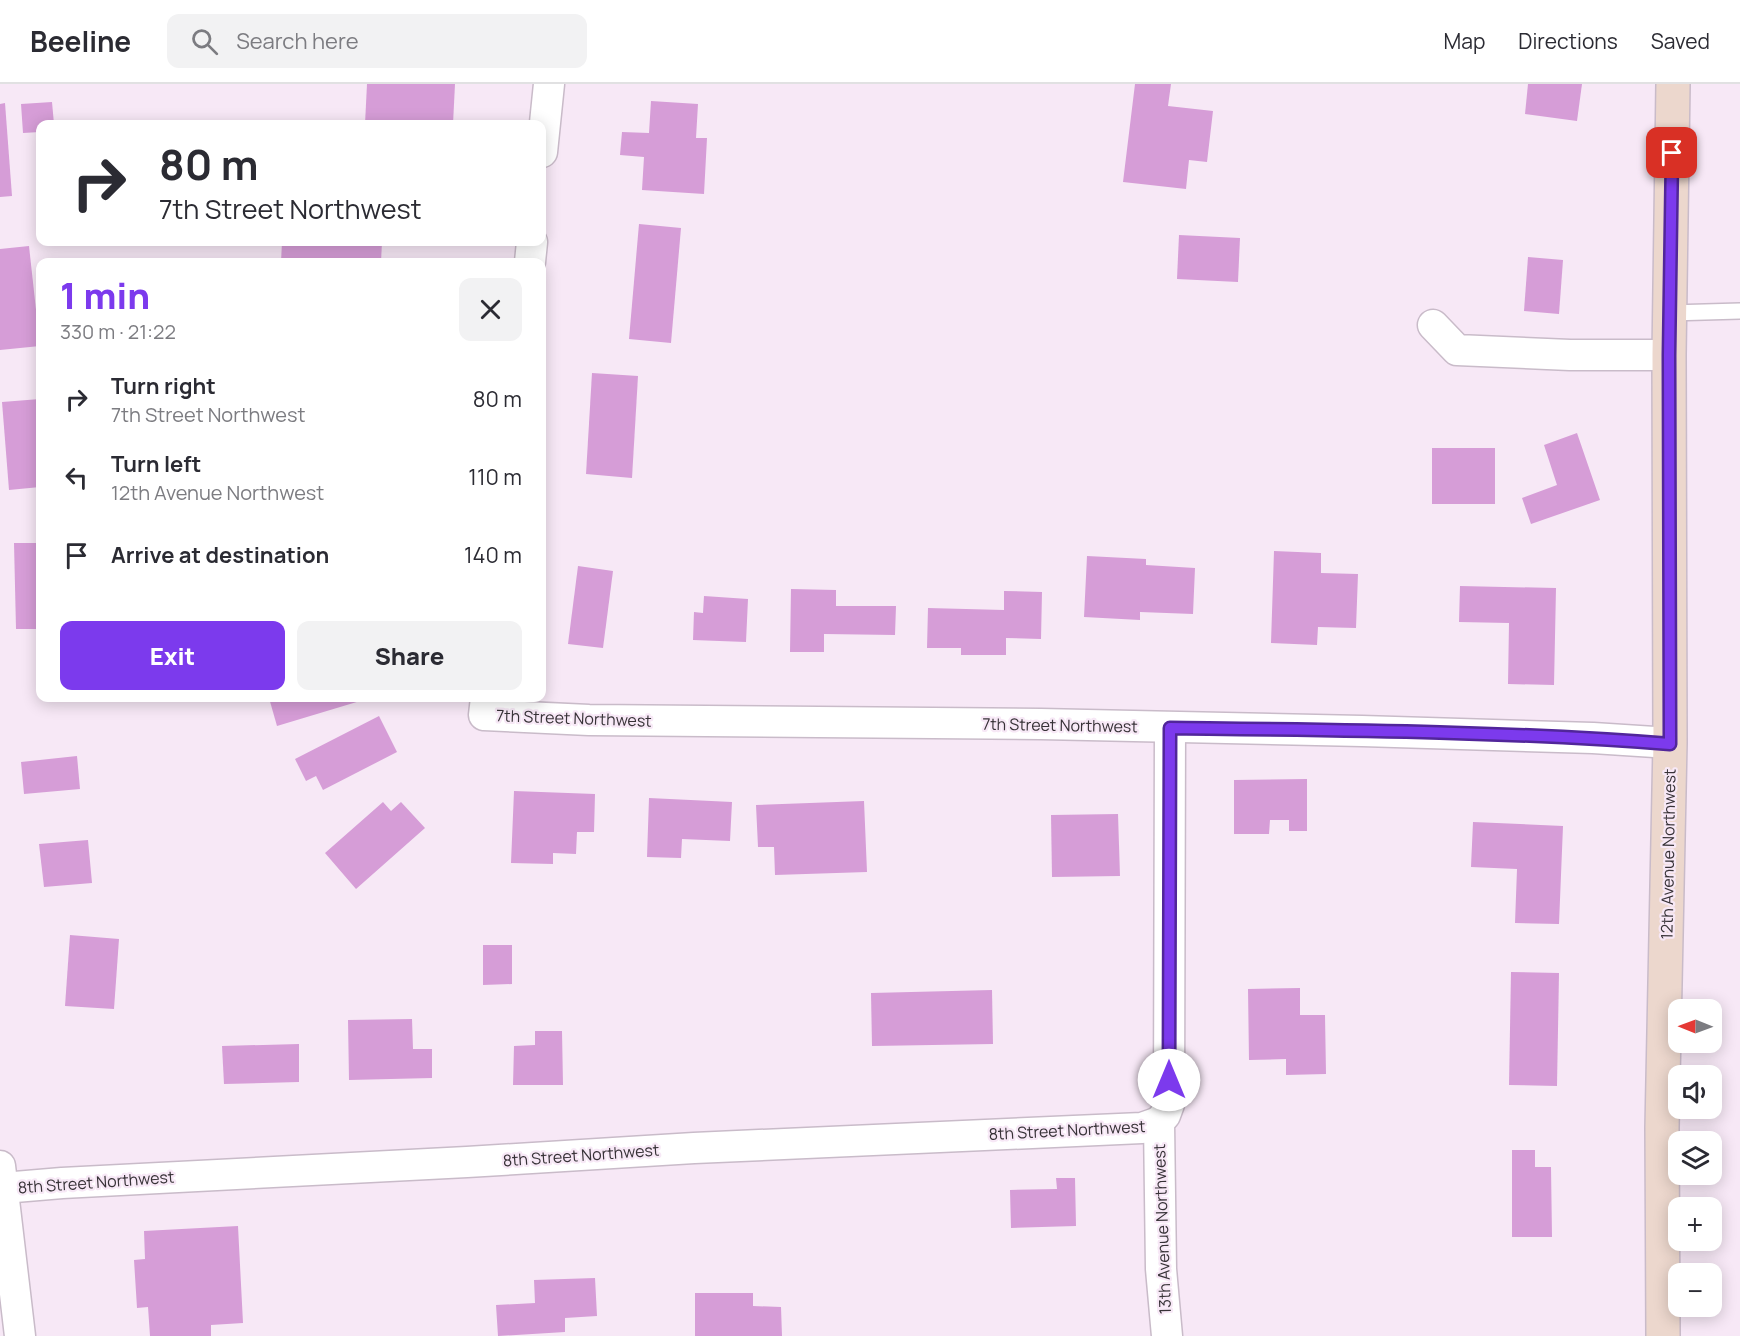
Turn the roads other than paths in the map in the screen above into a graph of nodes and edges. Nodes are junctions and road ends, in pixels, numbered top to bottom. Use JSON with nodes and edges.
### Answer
{"nodes":[{"id":1,"x":549,"y":84,"type":"edge"},
{"id":2,"x":1673,"y":84,"type":"edge"},
{"id":3,"x":545,"y":120,"type":"edge"},
{"id":4,"x":1740,"y":311,"type":"edge"},
{"id":5,"x":1670,"y":312,"type":"junction"},
{"id":6,"x":1433,"y":325,"type":"dead end"},
{"id":7,"x":1669,"y":355,"type":"junction"},
{"id":8,"x":485,"y":706,"type":"edge"},
{"id":9,"x":1170,"y":728,"type":"junction"},
{"id":10,"x":1670,"y":744,"type":"junction"},
{"id":11,"x":1159,"y":1122,"type":"junction"},
{"id":12,"x":1,"y":1177,"type":"edge"},
{"id":13,"x":20,"y":1336,"type":"edge"},
{"id":14,"x":1167,"y":1336,"type":"edge"},
{"id":15,"x":1663,"y":1336,"type":"edge"}],
"edges":[{"from":1,"to":3,"type":"street"},
{"from":2,"to":5,"type":"main road","name":"12th Avenue Northwest"},
{"from":4,"to":5,"type":"lane"},
{"from":5,"to":7,"type":"main road","name":"12th Avenue Northwest"},
{"from":6,"to":7,"type":"street"},
{"from":7,"to":10,"type":"main road","name":"12th Avenue Northwest"},
{"from":8,"to":9,"type":"street","name":"7th Street Northwest"},
{"from":9,"to":10,"type":"street","name":"7th Street Northwest"},
{"from":9,"to":11,"type":"street","name":"13th Avenue Northwest"},
{"from":10,"to":15,"type":"main road","name":"12th Avenue Northwest"},
{"from":11,"to":12,"type":"street","name":"8th Street Northwest"},
{"from":11,"to":14,"type":"street","name":"13th Avenue Northwest"},
{"from":12,"to":13,"type":"street"}]}
